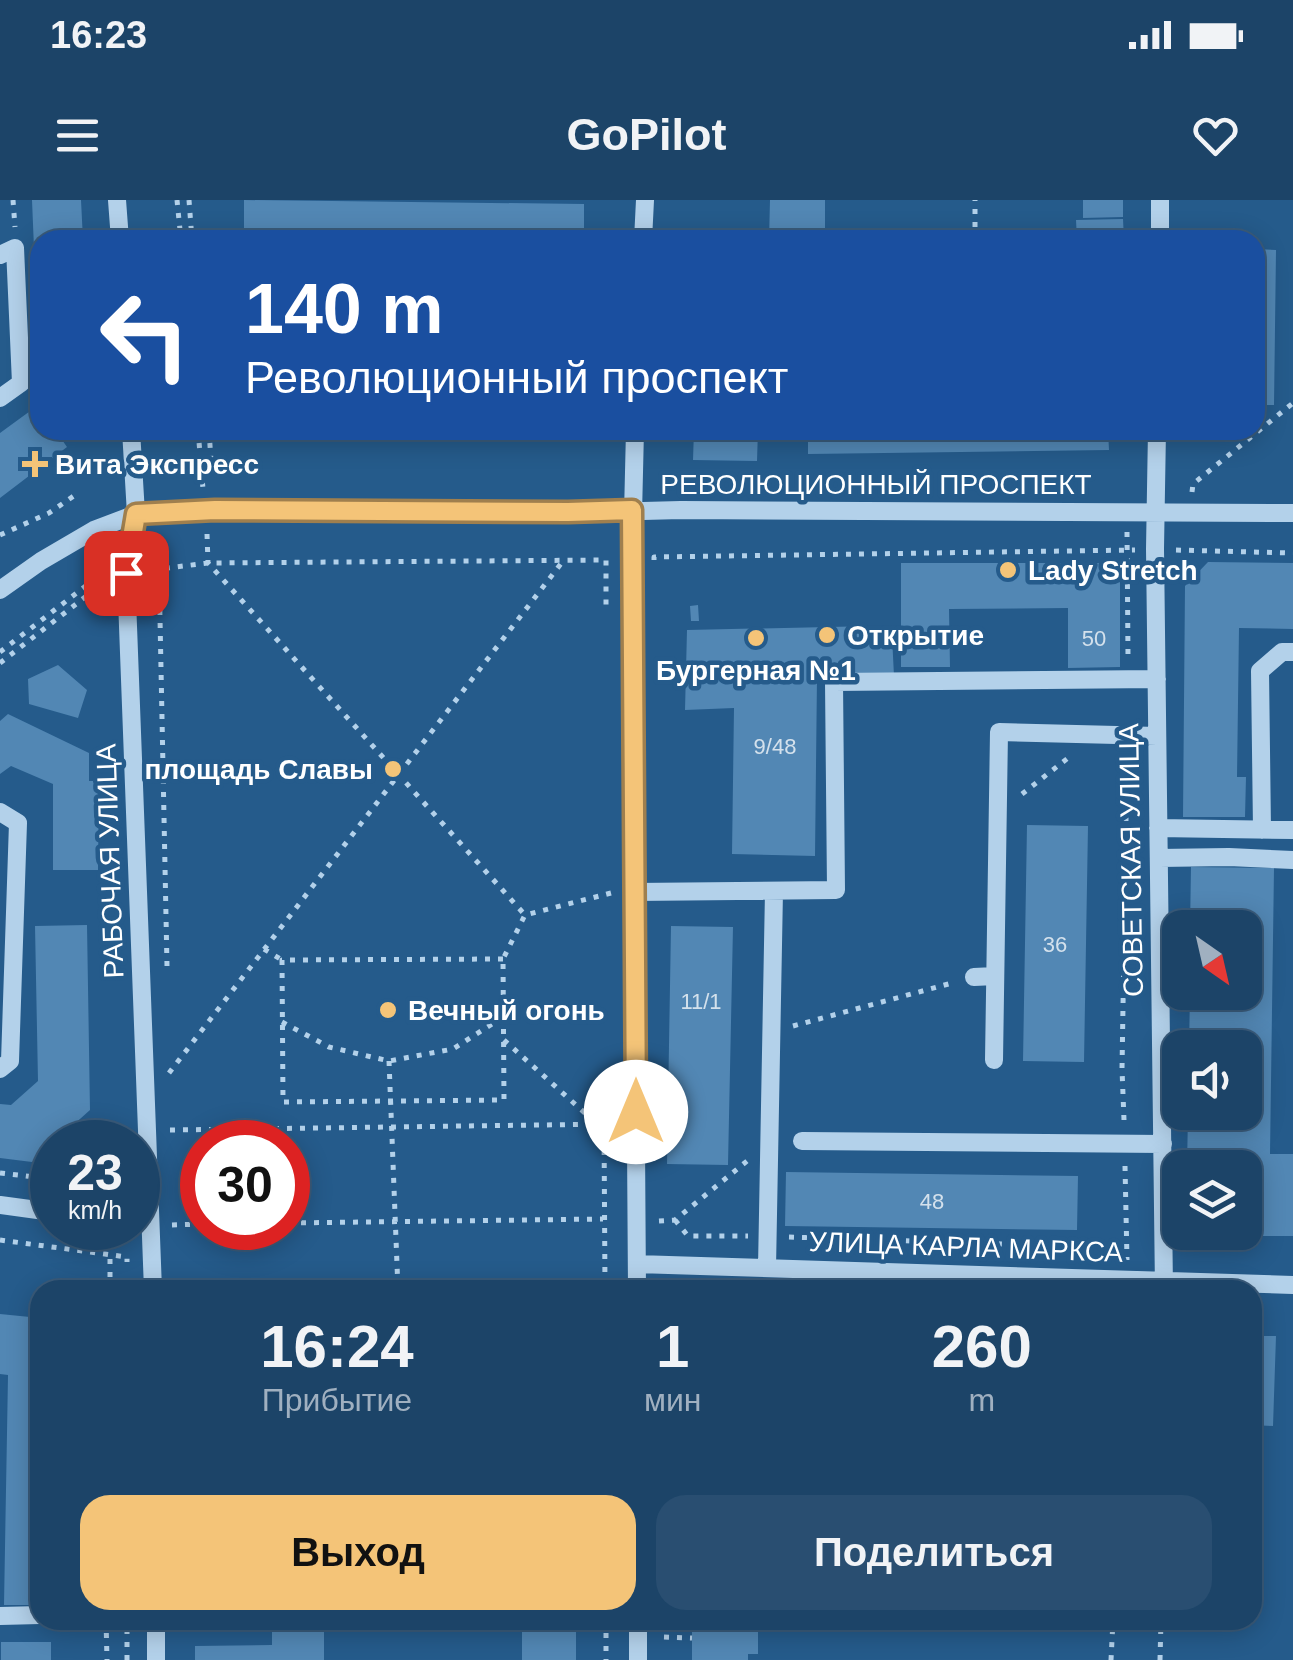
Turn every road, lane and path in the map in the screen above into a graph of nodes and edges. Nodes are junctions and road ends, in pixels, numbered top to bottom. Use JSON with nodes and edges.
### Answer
{"nodes":[{"id":1,"x":118,"y":200,"type":"edge"},
{"id":2,"x":177,"y":200,"type":"edge"},
{"id":3,"x":189,"y":200,"type":"edge"},
{"id":4,"x":645,"y":200,"type":"edge"},
{"id":5,"x":975,"y":200,"type":"edge"},
{"id":6,"x":1160,"y":200,"type":"edge"},
{"id":7,"x":120,"y":230,"type":"edge"},
{"id":8,"x":179,"y":230,"type":"edge"},
{"id":9,"x":191,"y":230,"type":"edge"},
{"id":10,"x":644,"y":230,"type":"edge"},
{"id":11,"x":974,"y":230,"type":"edge"},
{"id":12,"x":1160,"y":230,"type":"edge"},
{"id":13,"x":0,"y":255,"type":"edge"},
{"id":14,"x":0,"y":398,"type":"edge"},
{"id":15,"x":1293,"y":403,"type":"edge"},
{"id":16,"x":1265,"y":426,"type":"edge"},
{"id":17,"x":132,"y":440,"type":"edge"},
{"id":18,"x":199,"y":440,"type":"edge"},
{"id":19,"x":210,"y":440,"type":"edge"},
{"id":20,"x":635,"y":440,"type":"edge"},
{"id":21,"x":1157,"y":440,"type":"edge"},
{"id":22,"x":1247,"y":440,"type":"edge"},
{"id":23,"x":200,"y":461,"type":"dead end"},
{"id":24,"x":212,"y":462,"type":"dead end"},
{"id":25,"x":1193,"y":484,"type":"dead end"},
{"id":26,"x":78,"y":493,"type":"dead end"},
{"id":27,"x":632,"y":510,"type":"junction"},
{"id":28,"x":1126,"y":512,"type":"junction"},
{"id":29,"x":1156,"y":512,"type":"junction"},
{"id":30,"x":1293,"y":513,"type":"edge"},
{"id":31,"x":136,"y":514,"type":"junction"},
{"id":32,"x":0,"y":535,"type":"edge"},
{"id":33,"x":1155,"y":549,"type":"junction"},
{"id":34,"x":1128,"y":551,"type":"junction"},
{"id":35,"x":1293,"y":553,"type":"edge"},
{"id":36,"x":654,"y":557,"type":"dead end"},
{"id":37,"x":606,"y":560,"type":"dead end"},
{"id":38,"x":563,"y":561,"type":"junction"},
{"id":39,"x":208,"y":562,"type":"junction"},
{"id":40,"x":100,"y":575,"type":"dead end"},
{"id":41,"x":102,"y":584,"type":"dead end"},
{"id":42,"x":0,"y":590,"type":"edge"},
{"id":43,"x":0,"y":652,"type":"edge"},
{"id":44,"x":1293,"y":652,"type":"edge"},
{"id":45,"x":0,"y":663,"type":"edge"},
{"id":46,"x":1156,"y":679,"type":"junction"},
{"id":47,"x":1128,"y":680,"type":"junction"},
{"id":48,"x":1098,"y":734,"type":"junction"},
{"id":49,"x":1128,"y":735,"type":"junction"},
{"id":50,"x":1157,"y":736,"type":"junction"},
{"id":51,"x":398,"y":774,"type":"junction"},
{"id":52,"x":0,"y":812,"type":"edge"},
{"id":53,"x":998,"y":812,"type":"junction"},
{"id":54,"x":1158,"y":828,"type":"junction"},
{"id":55,"x":1262,"y":830,"type":"junction"},
{"id":56,"x":1293,"y":830,"type":"edge"},
{"id":57,"x":1159,"y":858,"type":"junction"},
{"id":58,"x":1293,"y":860,"type":"edge"},
{"id":59,"x":774,"y":891,"type":"junction"},
{"id":60,"x":634,"y":892,"type":"junction"},
{"id":61,"x":525,"y":915,"type":"junction"},
{"id":62,"x":264,"y":949,"type":"junction"},
{"id":63,"x":503,"y":959,"type":"junction"},
{"id":64,"x":282,"y":960,"type":"junction"},
{"id":65,"x":167,"y":976,"type":"dead end"},
{"id":66,"x":995,"y":976,"type":"junction"},
{"id":67,"x":974,"y":977,"type":"joint"},
{"id":68,"x":503,"y":1017,"type":"junction"},
{"id":69,"x":282,"y":1022,"type":"junction"},
{"id":70,"x":772,"y":1032,"type":"junction"},
{"id":71,"x":504,"y":1040,"type":"junction"},
{"id":72,"x":168,"y":1054,"type":"dead end"},
{"id":73,"x":994,"y":1060,"type":"dead end"},
{"id":74,"x":389,"y":1061,"type":"junction"},
{"id":75,"x":0,"y":1069,"type":"edge"},
{"id":76,"x":390,"y":1101,"type":"junction"},
{"id":77,"x":1123,"y":1108,"type":"dead end"},
{"id":78,"x":141,"y":1120,"type":"edge"},
{"id":79,"x":601,"y":1124,"type":"junction"},
{"id":80,"x":614,"y":1124,"type":"dead end"},
{"id":81,"x":391,"y":1127,"type":"junction"},
{"id":82,"x":170,"y":1130,"type":"dead end"},
{"id":83,"x":802,"y":1141,"type":"dead end"},
{"id":84,"x":771,"y":1142,"type":"junction"},
{"id":85,"x":1163,"y":1144,"type":"junction"},
{"id":86,"x":0,"y":1174,"type":"edge"},
{"id":87,"x":30,"y":1177,"type":"edge"},
{"id":88,"x":0,"y":1206,"type":"edge"},
{"id":89,"x":30,"y":1209,"type":"edge"},
{"id":90,"x":1126,"y":1214,"type":"dead end"},
{"id":91,"x":603,"y":1220,"type":"junction"},
{"id":92,"x":675,"y":1220,"type":"junction"},
{"id":93,"x":395,"y":1221,"type":"junction"},
{"id":94,"x":654,"y":1221,"type":"dead end"},
{"id":95,"x":310,"y":1223,"type":"edge"},
{"id":96,"x":172,"y":1225,"type":"dead end"},
{"id":97,"x":180,"y":1225,"type":"edge"},
{"id":98,"x":769,"y":1236,"type":"junction"},
{"id":99,"x":0,"y":1240,"type":"edge"},
{"id":100,"x":148,"y":1250,"type":"edge"},
{"id":101,"x":110,"y":1255,"type":"junction"},
{"id":102,"x":127,"y":1257,"type":"dead end"},
{"id":103,"x":637,"y":1264,"type":"junction"},
{"id":104,"x":767,"y":1268,"type":"junction"},
{"id":105,"x":110,"y":1280,"type":"edge"},
{"id":106,"x":152,"y":1280,"type":"edge"},
{"id":107,"x":398,"y":1280,"type":"edge"},
{"id":108,"x":605,"y":1280,"type":"edge"},
{"id":109,"x":637,"y":1280,"type":"edge"},
{"id":110,"x":1047,"y":1280,"type":"edge"},
{"id":111,"x":1164,"y":1280,"type":"edge"},
{"id":112,"x":1262,"y":1284,"type":"edge"},
{"id":113,"x":1293,"y":1284,"type":"edge"},
{"id":114,"x":30,"y":1614,"type":"edge"},
{"id":115,"x":0,"y":1616,"type":"edge"},
{"id":116,"x":106,"y":1630,"type":"edge"},
{"id":117,"x":127,"y":1630,"type":"edge"},
{"id":118,"x":156,"y":1630,"type":"edge"},
{"id":119,"x":606,"y":1630,"type":"edge"},
{"id":120,"x":638,"y":1630,"type":"edge"},
{"id":121,"x":1112,"y":1630,"type":"edge"},
{"id":122,"x":1161,"y":1630,"type":"edge"},
{"id":123,"x":664,"y":1637,"type":"dead end"},
{"id":124,"x":692,"y":1638,"type":"dead end"},
{"id":125,"x":107,"y":1660,"type":"edge"},
{"id":126,"x":127,"y":1660,"type":"edge"},
{"id":127,"x":156,"y":1660,"type":"edge"},
{"id":128,"x":606,"y":1660,"type":"edge"},
{"id":129,"x":638,"y":1660,"type":"edge"},
{"id":130,"x":1111,"y":1660,"type":"edge"},
{"id":131,"x":1160,"y":1660,"type":"edge"}],
"edges":[{"from":1,"to":7,"type":"street"},
{"from":2,"to":8,"type":"path"},
{"from":3,"to":9,"type":"path"},
{"from":4,"to":10,"type":"street"},
{"from":5,"to":11,"type":"path"},
{"from":6,"to":12,"type":"street"},
{"from":13,"to":14,"type":"street"},
{"from":15,"to":16,"type":"path"},
{"from":17,"to":31,"type":"street","name":"РАБОЧАЯ УЛИЦА"},
{"from":18,"to":23,"type":"path"},
{"from":19,"to":24,"type":"path"},
{"from":20,"to":27,"type":"street"},
{"from":21,"to":29,"type":"street","name":"СОВЕТСКАЯ УЛИЦА"},
{"from":22,"to":25,"type":"path"},
{"from":26,"to":32,"type":"path"},
{"from":27,"to":28,"type":"street","name":"РЕВОЛЮЦИОННЫЙ ПРОСПЕКТ"},
{"from":27,"to":31,"type":"street","name":"РЕВОЛЮЦИОННЫЙ ПРОСПЕКТ"},
{"from":27,"to":60,"type":"street"},
{"from":28,"to":29,"type":"street","name":"РЕВОЛЮЦИОННЫЙ ПРОСПЕКТ"},
{"from":28,"to":34,"type":"path"},
{"from":29,"to":30,"type":"street","name":"РЕВОЛЮЦИОННЫЙ ПРОСПЕКТ"},
{"from":29,"to":33,"type":"street","name":"СОВЕТСКАЯ УЛИЦА"},
{"from":31,"to":42,"type":"street","name":"РЕВОЛЮЦИОННЫЙ ПРОСПЕКТ"},
{"from":31,"to":78,"type":"street","name":"РАБОЧАЯ УЛИЦА"},
{"from":33,"to":34,"type":"path"},
{"from":33,"to":35,"type":"path"},
{"from":33,"to":46,"type":"street","name":"СОВЕТСКАЯ УЛИЦА"},
{"from":34,"to":36,"type":"path"},
{"from":34,"to":47,"type":"path"},
{"from":37,"to":38,"type":"path"},
{"from":38,"to":39,"type":"path"},
{"from":38,"to":51,"type":"path"},
{"from":39,"to":51,"type":"path"},
{"from":39,"to":65,"type":"path"},
{"from":40,"to":43,"type":"path"},
{"from":41,"to":45,"type":"path"},
{"from":44,"to":55,"type":"street"},
{"from":46,"to":47,"type":"street"},
{"from":46,"to":50,"type":"street","name":"СОВЕТСКАЯ УЛИЦА"},
{"from":47,"to":59,"type":"street"},
{"from":48,"to":49,"type":"street"},
{"from":48,"to":53,"type":"path"},
{"from":48,"to":53,"type":"street"},
{"from":49,"to":50,"type":"street"},
{"from":49,"to":77,"type":"path"},
{"from":50,"to":54,"type":"street","name":"СОВЕТСКАЯ УЛИЦА"},
{"from":51,"to":61,"type":"path"},
{"from":51,"to":62,"type":"path"},
{"from":52,"to":75,"type":"street"},
{"from":53,"to":66,"type":"street"},
{"from":54,"to":55,"type":"street"},
{"from":54,"to":57,"type":"street","name":"СОВЕТСКАЯ УЛИЦА"},
{"from":55,"to":56,"type":"street"},
{"from":57,"to":58,"type":"street"},
{"from":57,"to":85,"type":"street","name":"СОВЕТСКАЯ УЛИЦА"},
{"from":59,"to":60,"type":"street"},
{"from":59,"to":70,"type":"street"},
{"from":60,"to":61,"type":"path"},
{"from":60,"to":103,"type":"street"},
{"from":61,"to":63,"type":"path"},
{"from":62,"to":64,"type":"path"},
{"from":62,"to":72,"type":"path"},
{"from":63,"to":64,"type":"path"},
{"from":63,"to":68,"type":"path"},
{"from":64,"to":69,"type":"path"},
{"from":66,"to":67,"type":"street"},
{"from":66,"to":73,"type":"street"},
{"from":67,"to":70,"type":"path"},
{"from":68,"to":71,"type":"path"},
{"from":68,"to":74,"type":"path"},
{"from":69,"to":74,"type":"path"},
{"from":69,"to":76,"type":"path"},
{"from":70,"to":84,"type":"street"},
{"from":71,"to":76,"type":"path"},
{"from":71,"to":79,"type":"path"},
{"from":74,"to":76,"type":"path"},
{"from":76,"to":81,"type":"path"},
{"from":79,"to":80,"type":"path"},
{"from":79,"to":81,"type":"path"},
{"from":79,"to":91,"type":"path"},
{"from":81,"to":82,"type":"path"},
{"from":81,"to":93,"type":"path"},
{"from":83,"to":85,"type":"street"},
{"from":84,"to":92,"type":"path"},
{"from":84,"to":98,"type":"street"},
{"from":85,"to":111,"type":"street","name":"СОВЕТСКАЯ УЛИЦА"},
{"from":86,"to":87,"type":"path"},
{"from":88,"to":89,"type":"street"},
{"from":90,"to":98,"type":"path"},
{"from":91,"to":93,"type":"path"},
{"from":91,"to":108,"type":"path"},
{"from":92,"to":94,"type":"path"},
{"from":92,"to":98,"type":"path"},
{"from":93,"to":95,"type":"path"},
{"from":93,"to":107,"type":"path"},
{"from":96,"to":97,"type":"path"},
{"from":98,"to":104,"type":"street"},
{"from":99,"to":101,"type":"path"},
{"from":100,"to":106,"type":"street","name":"РАБОЧАЯ УЛИЦА"},
{"from":101,"to":102,"type":"path"},
{"from":101,"to":105,"type":"path"},
{"from":103,"to":104,"type":"street","name":"УЛИЦА КАРЛА МАРКСА"},
{"from":103,"to":109,"type":"street"},
{"from":104,"to":110,"type":"street","name":"УЛИЦА КАРЛА МАРКСА"},
{"from":112,"to":113,"type":"street","name":"УЛИЦА КАРЛА МАРКСА"},
{"from":114,"to":115,"type":"street"},
{"from":116,"to":125,"type":"path"},
{"from":117,"to":126,"type":"path"},
{"from":118,"to":127,"type":"street"},
{"from":119,"to":128,"type":"path"},
{"from":120,"to":129,"type":"street"},
{"from":121,"to":130,"type":"path"},
{"from":122,"to":131,"type":"path"},
{"from":123,"to":124,"type":"path"}]}
